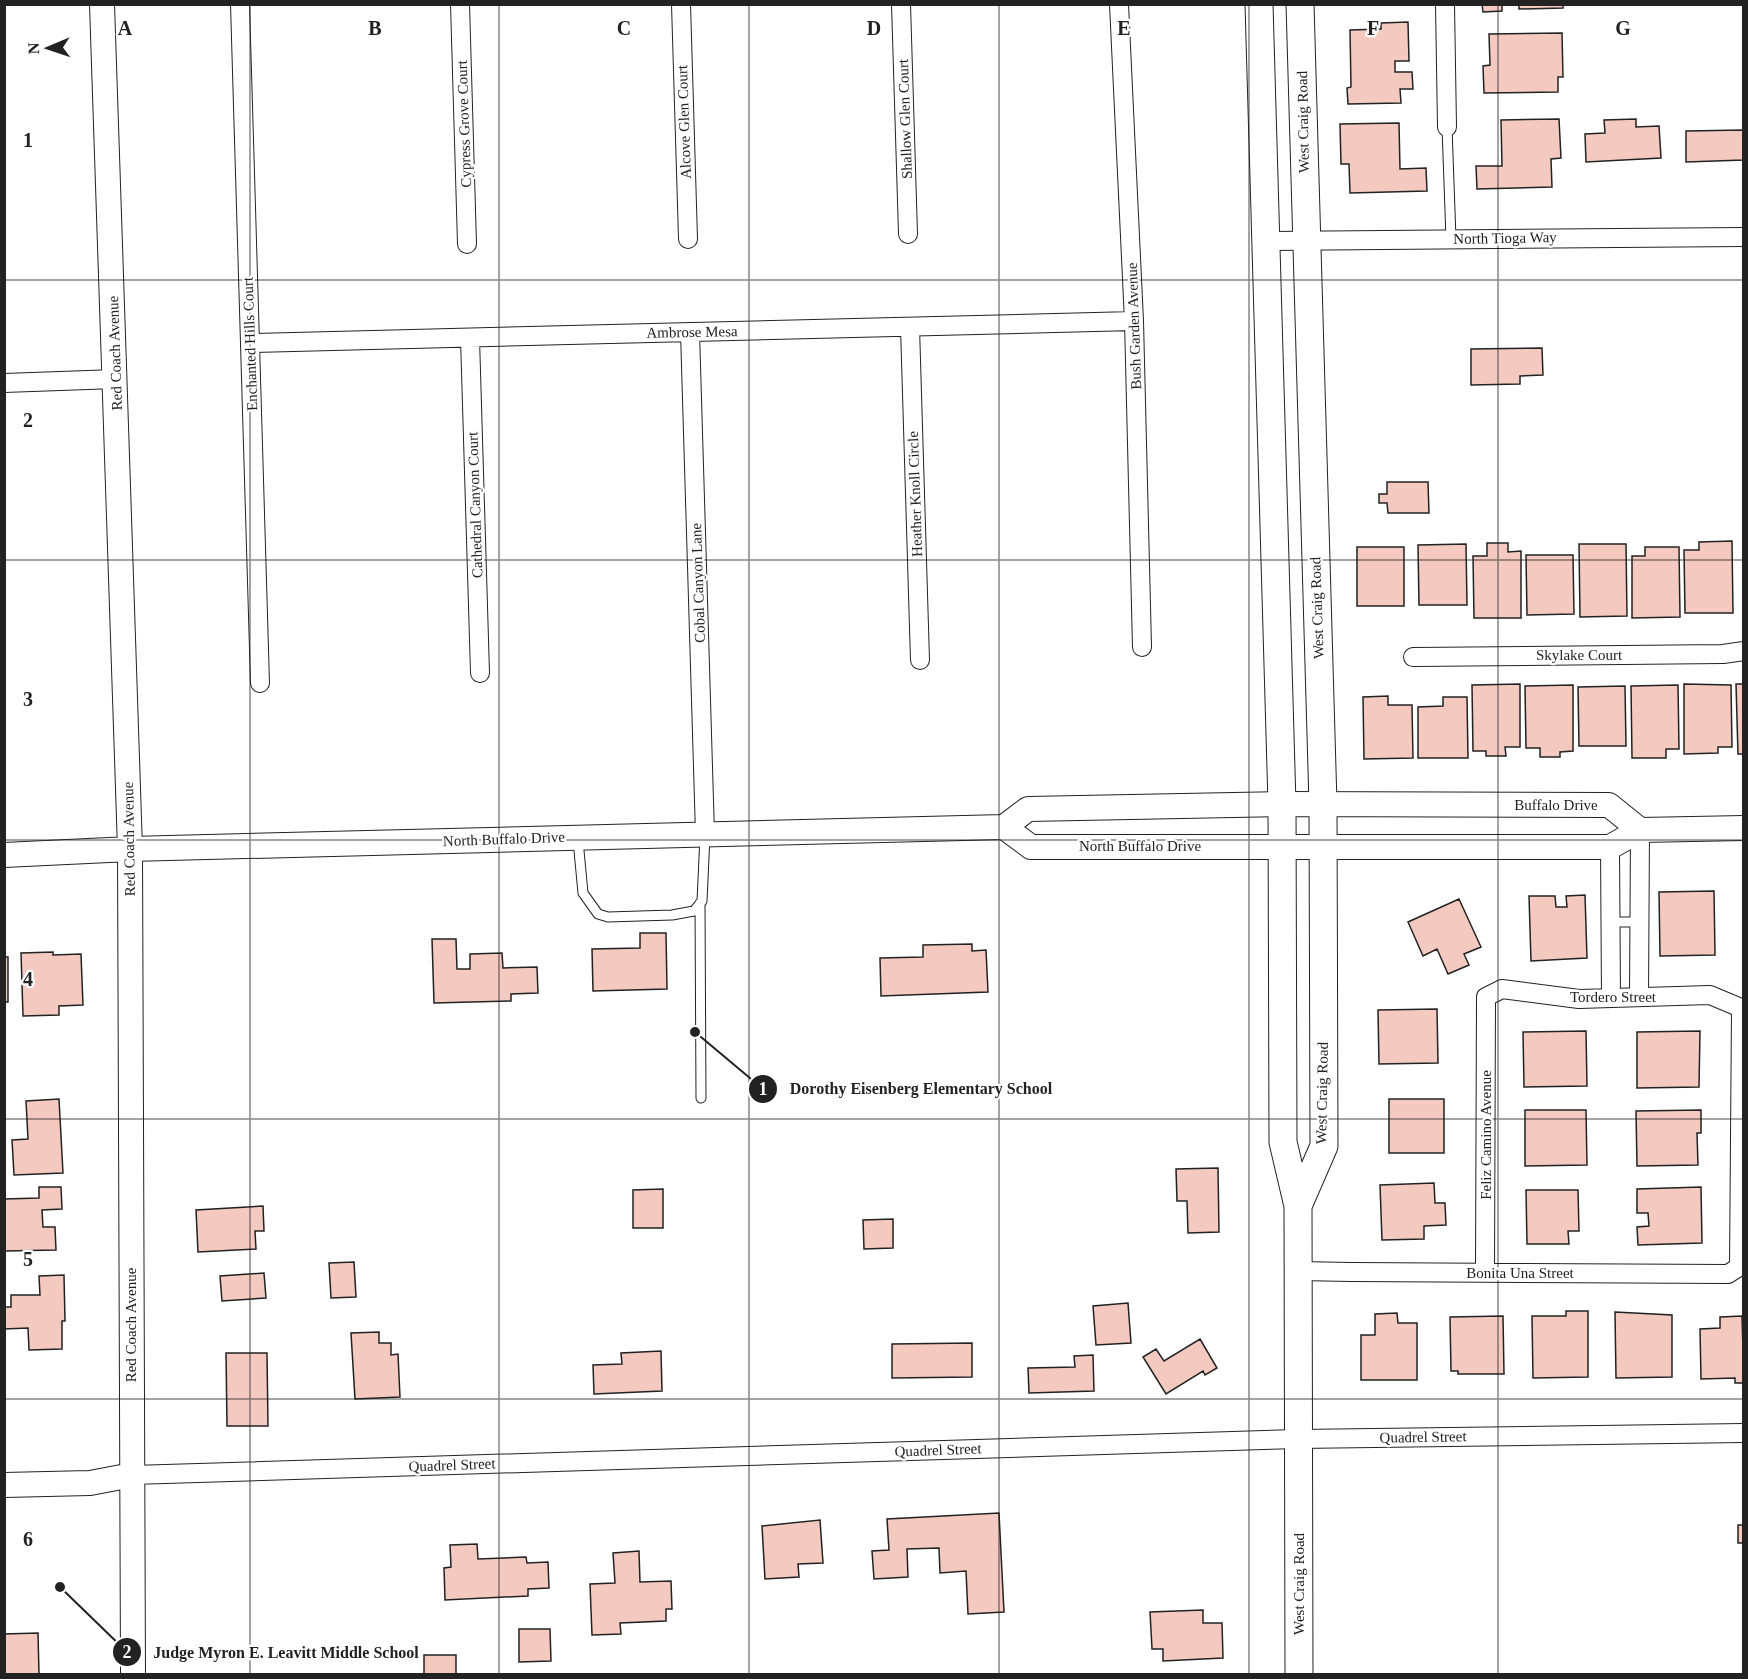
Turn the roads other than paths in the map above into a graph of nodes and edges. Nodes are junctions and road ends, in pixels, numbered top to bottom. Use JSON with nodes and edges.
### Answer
{"nodes":[{"id":1,"x":102,"y":4,"type":"edge"},
{"id":2,"x":240,"y":4,"type":"edge"},
{"id":3,"x":460,"y":4,"type":"edge"},
{"id":4,"x":681,"y":4,"type":"edge"},
{"id":5,"x":902,"y":4,"type":"edge"},
{"id":6,"x":1119,"y":4,"type":"edge"},
{"id":7,"x":1259,"y":4,"type":"edge"},
{"id":8,"x":1300,"y":4,"type":"edge"},
{"id":9,"x":1445,"y":4,"type":"edge"},
{"id":10,"x":1448,"y":127,"type":"joint"},
{"id":11,"x":908,"y":234,"type":"dead end"},
{"id":12,"x":1743,"y":237,"type":"edge"},
{"id":13,"x":688,"y":239,"type":"dead end"},
{"id":14,"x":1451,"y":239,"type":"junction"},
{"id":15,"x":1266,"y":241,"type":"junction"},
{"id":16,"x":1306,"y":241,"type":"junction"},
{"id":17,"x":467,"y":244,"type":"dead end"},
{"id":18,"x":1134,"y":321,"type":"junction"},
{"id":19,"x":910,"y":327,"type":"junction"},
{"id":20,"x":690,"y":332,"type":"junction"},
{"id":21,"x":470,"y":338,"type":"junction"},
{"id":22,"x":250,"y":343,"type":"junction"},
{"id":23,"x":116,"y":379,"type":"junction"},
{"id":24,"x":4,"y":383,"type":"edge"},
{"id":25,"x":1142,"y":647,"type":"dead end"},
{"id":26,"x":1743,"y":651,"type":"edge"},
{"id":27,"x":1413,"y":657,"type":"dead end"},
{"id":28,"x":920,"y":660,"type":"dead end"},
{"id":29,"x":480,"y":673,"type":"dead end"},
{"id":30,"x":260,"y":684,"type":"dead end"},
{"id":31,"x":1282,"y":804,"type":"junction"},
{"id":32,"x":1323,"y":804,"type":"junction"},
{"id":33,"x":1004,"y":827,"type":"junction"},
{"id":34,"x":1743,"y":828,"type":"edge"},
{"id":35,"x":1640,"y":830,"type":"junction"},
{"id":36,"x":705,"y":834,"type":"junction"},
{"id":37,"x":578,"y":837,"type":"junction"},
{"id":38,"x":1282,"y":845,"type":"junction"},
{"id":39,"x":1323,"y":845,"type":"junction"},
{"id":40,"x":1610,"y":847,"type":"junction"},
{"id":41,"x":130,"y":849,"type":"junction"},
{"id":42,"x":4,"y":855,"type":"edge"},
{"id":43,"x":700,"y":903,"type":"junction"},
{"id":44,"x":1611,"y":922,"type":"junction"},
{"id":45,"x":1640,"y":922,"type":"junction"},
{"id":46,"x":1486,"y":997,"type":"joint"},
{"id":47,"x":1639,"y":997,"type":"junction"},
{"id":48,"x":1611,"y":998,"type":"junction"},
{"id":49,"x":700,"y":1098,"type":"dead end"},
{"id":50,"x":1298,"y":1206,"type":"junction"},
{"id":51,"x":1739,"y":1267,"type":"joint"},
{"id":52,"x":1299,"y":1271,"type":"junction"},
{"id":53,"x":1485,"y":1273,"type":"junction"},
{"id":54,"x":1743,"y":1433,"type":"edge"},
{"id":55,"x":1298,"y":1438,"type":"junction"},
{"id":56,"x":4,"y":1470,"type":"edge"},
{"id":57,"x":132,"y":1475,"type":"junction"},
{"id":58,"x":4,"y":1485,"type":"edge"},
{"id":59,"x":133,"y":1674,"type":"edge"},
{"id":60,"x":1299,"y":1674,"type":"edge"}],
"edges":[{"from":1,"to":23,"type":"main road","name":"Red Coach Avenue"},
{"from":2,"to":22,"type":"street","name":"Enchanted Hills Court"},
{"from":3,"to":17,"type":"street","name":"Cypress Grove Court"},
{"from":4,"to":13,"type":"street","name":"Alcove Glen Court"},
{"from":5,"to":11,"type":"street","name":"Shallow Glen Court"},
{"from":6,"to":18,"type":"street","name":"Bush Garden Avenue"},
{"from":7,"to":15,"type":"main road","name":"West Craig Road"},
{"from":8,"to":16,"type":"main road","name":"West Craig Road"},
{"from":9,"to":10,"type":"street"},
{"from":10,"to":14,"type":"lane"},
{"from":12,"to":14,"type":"street","name":"North Tioga Way"},
{"from":14,"to":16,"type":"street","name":"North Tioga Way"},
{"from":15,"to":16,"type":"street","name":"North Tioga Way"},
{"from":15,"to":31,"type":"main road","name":"West Craig Road"},
{"from":16,"to":32,"type":"main road","name":"West Craig Road"},
{"from":18,"to":19,"type":"street","name":"Ambrose Mesa"},
{"from":18,"to":25,"type":"street","name":"Bush Garden Avenue"},
{"from":19,"to":20,"type":"street","name":"Ambrose Mesa"},
{"from":19,"to":28,"type":"street","name":"Heather Knoll Circle"},
{"from":20,"to":21,"type":"street","name":"Ambrose Mesa"},
{"from":20,"to":36,"type":"street","name":"Cobal Canyon Lane"},
{"from":21,"to":22,"type":"street","name":"Ambrose Mesa"},
{"from":21,"to":29,"type":"street","name":"Cathedral Canyon Court"},
{"from":22,"to":30,"type":"street","name":"Enchanted Hills Court"},
{"from":23,"to":24,"type":"street"},
{"from":23,"to":41,"type":"main road","name":"Red Coach Avenue"},
{"from":26,"to":27,"type":"street","name":"Skylake Court"},
{"from":31,"to":32,"type":"main road","name":"Buffalo Drive"},
{"from":31,"to":33,"type":"main road"},
{"from":31,"to":38,"type":"main road","name":"West Craig Road"},
{"from":32,"to":35,"type":"main road","name":"Buffalo Drive"},
{"from":32,"to":39,"type":"main road","name":"West Craig Road"},
{"from":33,"to":36,"type":"main road","name":"North Buffalo Drive"},
{"from":33,"to":38,"type":"main road","name":"North Buffalo Drive"},
{"from":34,"to":35,"type":"main road"},
{"from":35,"to":40,"type":"main road"},
{"from":35,"to":45,"type":"street"},
{"from":36,"to":37,"type":"main road","name":"North Buffalo Drive"},
{"from":36,"to":43,"type":"lane"},
{"from":37,"to":41,"type":"main road","name":"North Buffalo Drive"},
{"from":37,"to":43,"type":"lane"},
{"from":38,"to":39,"type":"main road"},
{"from":38,"to":50,"type":"main road","name":"West Craig Road"},
{"from":39,"to":40,"type":"main road"},
{"from":39,"to":50,"type":"main road","name":"West Craig Road"},
{"from":40,"to":44,"type":"street"},
{"from":41,"to":42,"type":"main road","name":"North Buffalo Drive"},
{"from":41,"to":57,"type":"main road","name":"Red Coach Avenue"},
{"from":43,"to":49,"type":"lane"},
{"from":44,"to":45,"type":"lane"},
{"from":44,"to":48,"type":"street"},
{"from":45,"to":47,"type":"street"},
{"from":46,"to":48,"type":"street","name":"Tordero Street"},
{"from":46,"to":53,"type":"street","name":"Feliz Camino Avenue"},
{"from":47,"to":48,"type":"street","name":"Tordero Street"},
{"from":47,"to":51,"type":"street","name":"Tordero Street"},
{"from":50,"to":52,"type":"main road","name":"West Craig Road"},
{"from":51,"to":53,"type":"street","name":"Bonita Una Street"},
{"from":52,"to":53,"type":"street","name":"Bonita Una Street"},
{"from":52,"to":55,"type":"main road","name":"West Craig Road"},
{"from":54,"to":55,"type":"street","name":"Quadrel Street"},
{"from":55,"to":57,"type":"street","name":"Quadrel Street"},
{"from":55,"to":60,"type":"main road","name":"West Craig Road"},
{"from":56,"to":57,"type":"main road","name":"Quadrel Street"},
{"from":57,"to":58,"type":"main road","name":"Quadrel Street"},
{"from":57,"to":59,"type":"main road","name":"Red Coach Avenue"}]}
